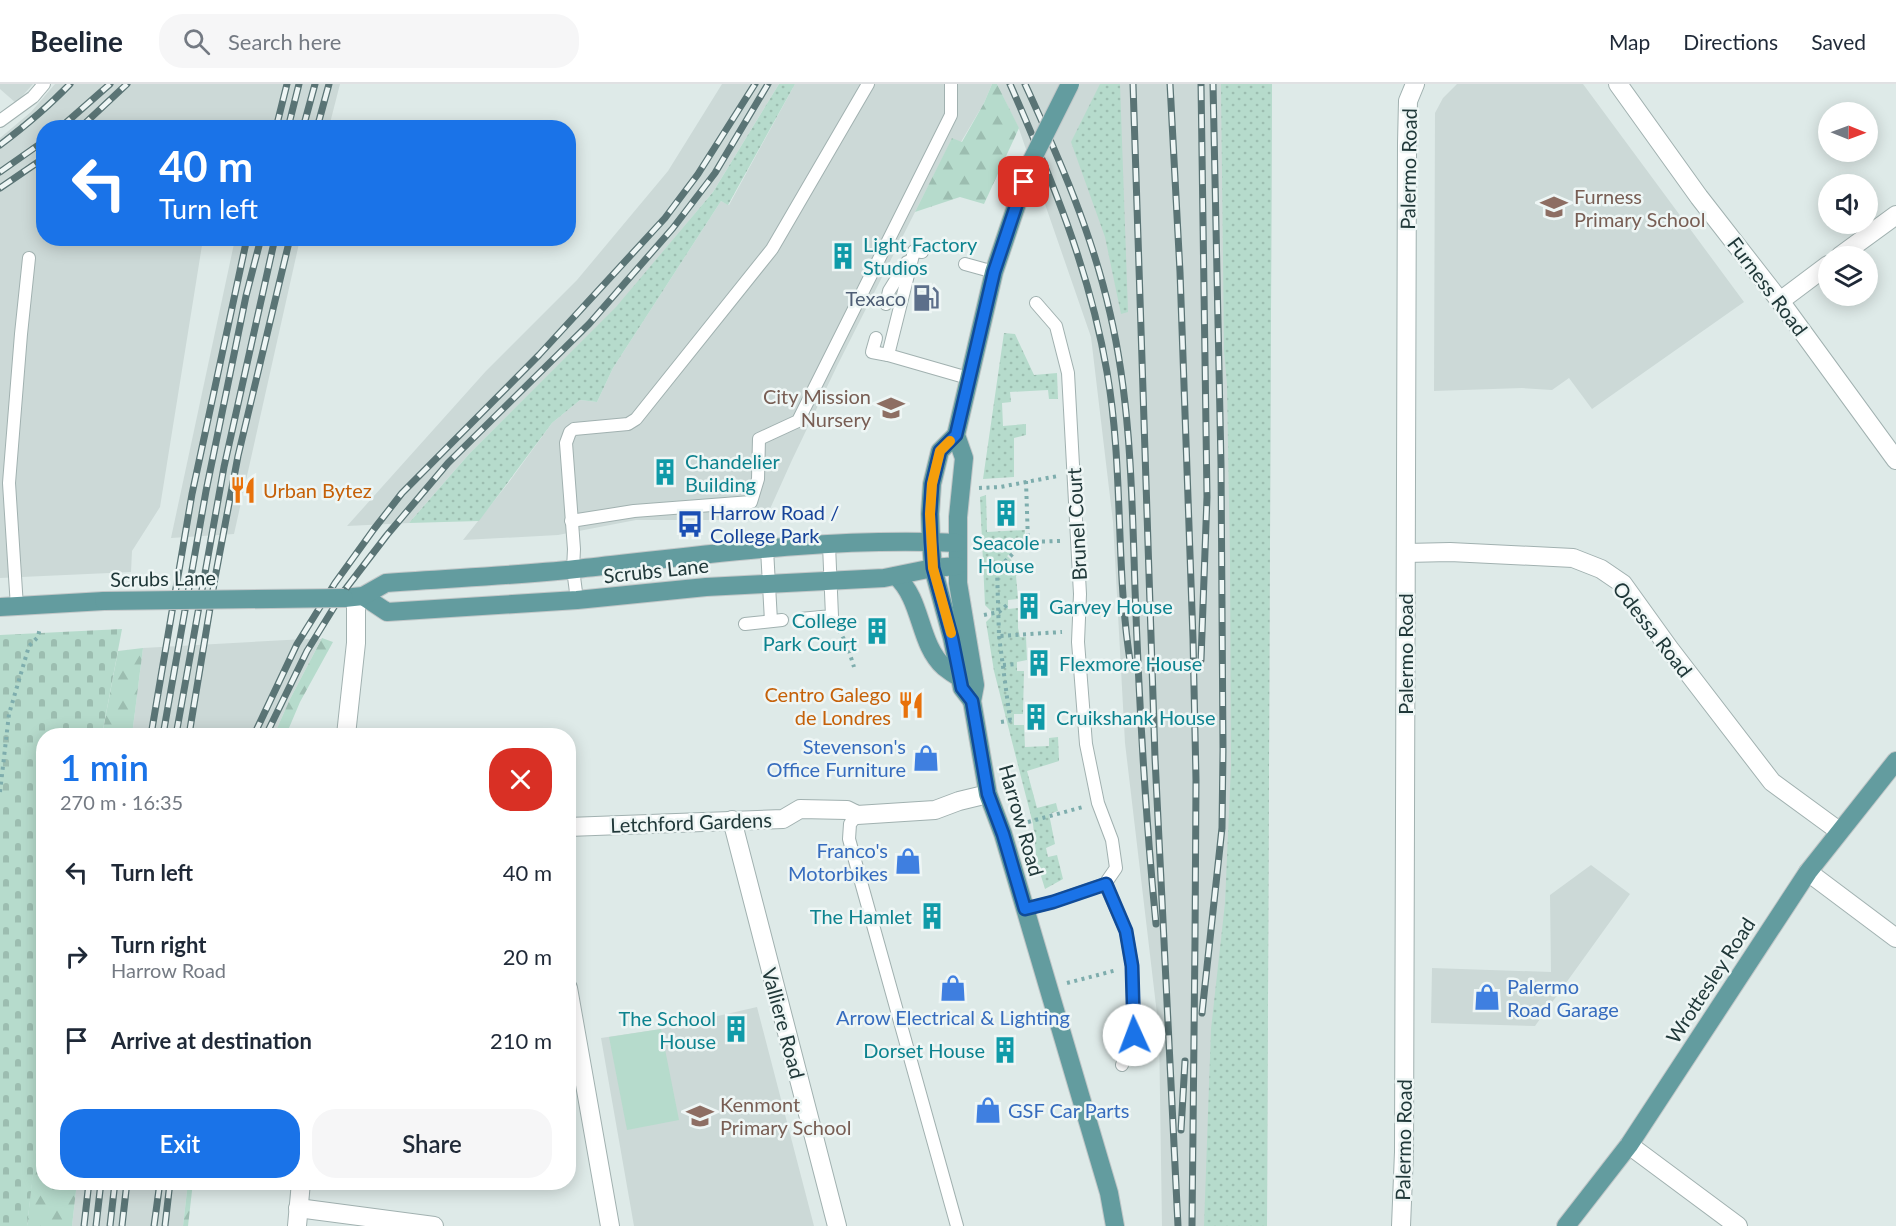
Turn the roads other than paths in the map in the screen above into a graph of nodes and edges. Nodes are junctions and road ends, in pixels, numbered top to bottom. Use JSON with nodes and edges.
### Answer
{"nodes":[{"id":1,"x":44,"y":84,"type":"edge"},
{"id":2,"x":868,"y":84,"type":"edge"},
{"id":3,"x":951,"y":84,"type":"edge"},
{"id":4,"x":1070,"y":84,"type":"edge"},
{"id":5,"x":1415,"y":84,"type":"edge"},
{"id":6,"x":1618,"y":84,"type":"edge"},
{"id":7,"x":0,"y":121,"type":"edge"},
{"id":8,"x":1896,"y":215,"type":"edge"},
{"id":9,"x":1854,"y":246,"type":"edge"},
{"id":10,"x":29,"y":258,"type":"dead end"},
{"id":11,"x":965,"y":264,"type":"dead end"},
{"id":12,"x":994,"y":272,"type":"junction"},
{"id":13,"x":1818,"y":273,"type":"edge"},
{"id":14,"x":1780,"y":302,"type":"junction"},
{"id":15,"x":1036,"y":303,"type":"dead end"},
{"id":16,"x":886,"y":304,"type":"dead end"},
{"id":17,"x":876,"y":338,"type":"dead end"},
{"id":18,"x":888,"y":356,"type":"junction"},
{"id":19,"x":968,"y":378,"type":"junction"},
{"id":20,"x":956,"y":435,"type":"junction"},
{"id":21,"x":1896,"y":459,"type":"edge"},
{"id":22,"x":570,"y":521,"type":"junction"},
{"id":23,"x":931,"y":542,"type":"junction"},
{"id":24,"x":957,"y":543,"type":"junction"},
{"id":25,"x":829,"y":545,"type":"junction"},
{"id":26,"x":767,"y":549,"type":"junction"},
{"id":27,"x":1406,"y":553,"type":"junction"},
{"id":28,"x":957,"y":566,"type":"junction"},
{"id":29,"x":933,"y":568,"type":"junction"},
{"id":30,"x":573,"y":569,"type":"junction"},
{"id":31,"x":896,"y":576,"type":"junction"},
{"id":32,"x":831,"y":580,"type":"junction"},
{"id":33,"x":768,"y":583,"type":"junction"},
{"id":34,"x":355,"y":597,"type":"junction"},
{"id":35,"x":577,"y":600,"type":"junction"},
{"id":36,"x":8,"y":607,"type":"edge"},
{"id":37,"x":800,"y":619,"type":"dead end"},
{"id":38,"x":745,"y":624,"type":"dead end"},
{"id":39,"x":960,"y":678,"type":"junction"},
{"id":40,"x":972,"y":701,"type":"junction"},
{"id":41,"x":347,"y":728,"type":"edge"},
{"id":42,"x":1896,"y":761,"type":"edge"},
{"id":43,"x":988,"y":794,"type":"junction"},
{"id":44,"x":857,"y":815,"type":"junction"},
{"id":45,"x":732,"y":820,"type":"junction"},
{"id":46,"x":576,"y":827,"type":"edge"},
{"id":47,"x":1839,"y":831,"type":"junction"},
{"id":48,"x":1808,"y":872,"type":"junction"},
{"id":49,"x":1106,"y":884,"type":"junction"},
{"id":50,"x":1025,"y":909,"type":"junction"},
{"id":51,"x":1896,"y":938,"type":"edge"},
{"id":52,"x":576,"y":1033,"type":"edge"},
{"id":53,"x":1122,"y":1065,"type":"dead end"},
{"id":54,"x":1629,"y":1146,"type":"junction"},
{"id":55,"x":300,"y":1190,"type":"edge"},
{"id":56,"x":297,"y":1217,"type":"edge"},
{"id":57,"x":434,"y":1226,"type":"edge"},
{"id":58,"x":610,"y":1226,"type":"edge"},
{"id":59,"x":837,"y":1226,"type":"edge"},
{"id":60,"x":957,"y":1226,"type":"edge"},
{"id":61,"x":1115,"y":1226,"type":"edge"},
{"id":62,"x":1401,"y":1226,"type":"edge"},
{"id":63,"x":1566,"y":1226,"type":"edge"},
{"id":64,"x":1738,"y":1226,"type":"edge"}],
"edges":[{"from":1,"to":7,"type":"lane"},
{"from":2,"to":22,"type":"lane"},
{"from":3,"to":22,"type":"lane"},
{"from":4,"to":12,"type":"main road","name":"Harrow Road","bridge":true},
{"from":5,"to":27,"type":"street","name":"Palermo Road"},
{"from":6,"to":14,"type":"street","name":"Furness Road"},
{"from":8,"to":9,"type":"street"},
{"from":10,"to":36,"type":"lane"},
{"from":11,"to":12,"type":"lane"},
{"from":12,"to":19,"type":"main road","name":"Harrow Road"},
{"from":13,"to":14,"type":"street"},
{"from":14,"to":21,"type":"street","name":"Furness Road"},
{"from":15,"to":49,"type":"lane","name":"Brunel Court"},
{"from":16,"to":18,"type":"lane"},
{"from":17,"to":18,"type":"lane"},
{"from":18,"to":19,"type":"lane"},
{"from":19,"to":20,"type":"main road","name":"Harrow Road"},
{"from":20,"to":23,"type":"main road","name":"Harrow Road"},
{"from":20,"to":24,"type":"main road","name":"Harrow Road"},
{"from":22,"to":30,"type":"lane"},
{"from":23,"to":24,"type":"main road","name":"Scrubs Lane"},
{"from":23,"to":25,"type":"main road","name":"Scrubs Lane"},
{"from":23,"to":29,"type":"main road","name":"Harrow Road"},
{"from":24,"to":28,"type":"main road","name":"Harrow Road"},
{"from":25,"to":26,"type":"main road","name":"Scrubs Lane"},
{"from":25,"to":32,"type":"lane"},
{"from":26,"to":30,"type":"main road","name":"Scrubs Lane"},
{"from":26,"to":33,"type":"lane"},
{"from":27,"to":47,"type":"street","name":"Odessa Road"},
{"from":27,"to":62,"type":"street","name":"Palermo Road"},
{"from":28,"to":29,"type":"main road","name":"Scrubs Lane"},
{"from":28,"to":40,"type":"main road","name":"Harrow Road"},
{"from":29,"to":31,"type":"main road","name":"Scrubs Lane"},
{"from":29,"to":39,"type":"main road","name":"Harrow Road"},
{"from":30,"to":34,"type":"main road","name":"Scrubs Lane"},
{"from":30,"to":35,"type":"lane"},
{"from":31,"to":32,"type":"main road","name":"Scrubs Lane"},
{"from":31,"to":39,"type":"main road"},
{"from":32,"to":33,"type":"main road","name":"Scrubs Lane"},
{"from":32,"to":37,"type":"lane"},
{"from":33,"to":35,"type":"main road","name":"Scrubs Lane"},
{"from":33,"to":38,"type":"lane"},
{"from":34,"to":35,"type":"main road","name":"Scrubs Lane"},
{"from":34,"to":36,"type":"main road","name":"Scrubs Lane","bridge":true},
{"from":34,"to":41,"type":"street"},
{"from":39,"to":40,"type":"main road","name":"Harrow Road"},
{"from":40,"to":43,"type":"main road","name":"Harrow Road"},
{"from":42,"to":47,"type":"main road","name":"Wrottesley Road"},
{"from":43,"to":44,"type":"street","name":"Letchford Gardens"},
{"from":43,"to":50,"type":"main road","name":"Harrow Road"},
{"from":44,"to":45,"type":"street","name":"Letchford Gardens"},
{"from":44,"to":60,"type":"lane"},
{"from":45,"to":46,"type":"street","name":"Letchford Gardens"},
{"from":45,"to":59,"type":"street","name":"Valliere Road"},
{"from":47,"to":48,"type":"main road","name":"Wrottesley Road"},
{"from":48,"to":51,"type":"street"},
{"from":48,"to":54,"type":"main road","name":"Wrottesley Road"},
{"from":49,"to":50,"type":"lane"},
{"from":49,"to":53,"type":"lane"},
{"from":50,"to":61,"type":"main road","name":"Harrow Road"},
{"from":52,"to":58,"type":"street"},
{"from":54,"to":63,"type":"main road","name":"Wrottesley Road"},
{"from":54,"to":64,"type":"street"},
{"from":55,"to":56,"type":"street"},
{"from":56,"to":57,"type":"street"}]}
